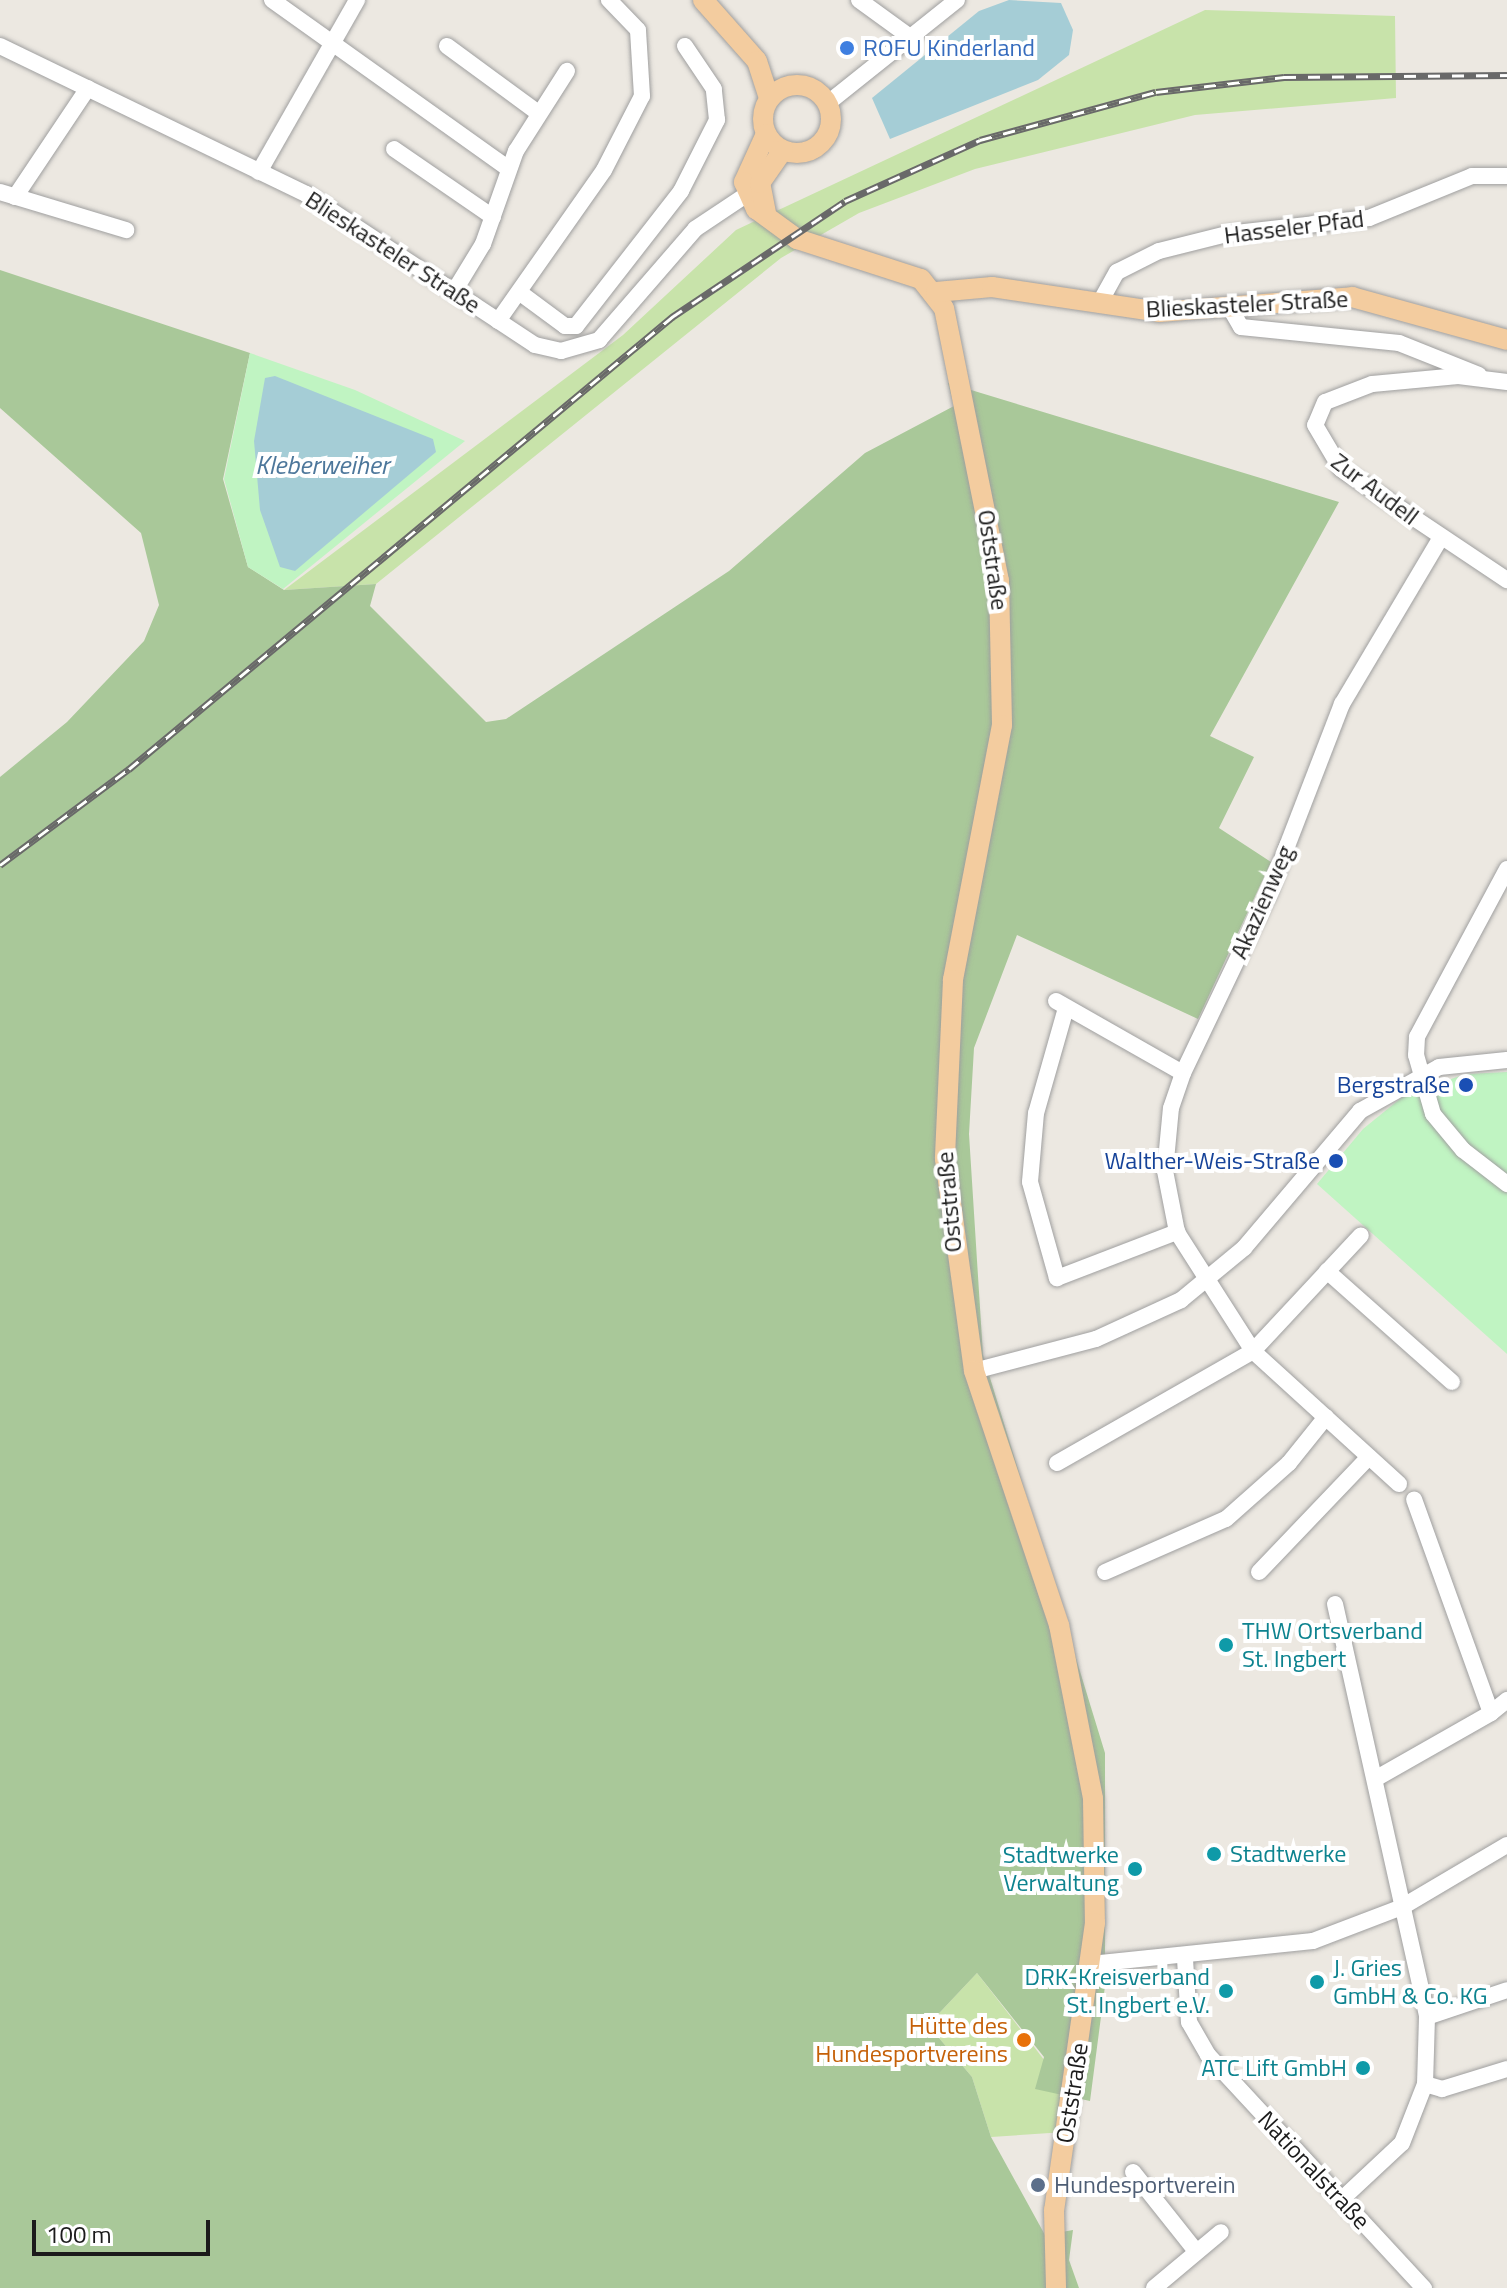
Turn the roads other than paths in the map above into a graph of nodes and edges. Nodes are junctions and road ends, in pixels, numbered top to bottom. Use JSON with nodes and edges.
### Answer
{"nodes":[{"id":1,"x":272,"y":0,"type":"edge"},
{"id":2,"x":357,"y":0,"type":"edge"},
{"id":3,"x":609,"y":0,"type":"edge"},
{"id":4,"x":703,"y":0,"type":"edge"},
{"id":5,"x":717,"y":0,"type":"edge"},
{"id":6,"x":859,"y":0,"type":"edge"},
{"id":7,"x":957,"y":0,"type":"edge"},
{"id":8,"x":910,"y":37,"type":"junction"},
{"id":9,"x":335,"y":38,"type":"junction"},
{"id":10,"x":0,"y":46,"type":"edge"},
{"id":11,"x":447,"y":46,"type":"dead end"},
{"id":12,"x":685,"y":46,"type":"dead end"},
{"id":13,"x":567,"y":71,"type":"dead end"},
{"id":14,"x":792,"y":84,"type":"junction"},
{"id":15,"x":88,"y":88,"type":"junction"},
{"id":16,"x":769,"y":98,"type":"junction"},
{"id":17,"x":828,"y":103,"type":"junction"},
{"id":18,"x":537,"y":112,"type":"junction"},
{"id":19,"x":766,"y":134,"type":"junction"},
{"id":20,"x":394,"y":149,"type":"dead end"},
{"id":21,"x":783,"y":150,"type":"junction"},
{"id":22,"x":509,"y":169,"type":"junction"},
{"id":23,"x":259,"y":172,"type":"junction"},
{"id":24,"x":1507,"y":176,"type":"edge"},
{"id":25,"x":753,"y":193,"type":"junction"},
{"id":26,"x":8,"y":194,"type":"edge"},
{"id":27,"x":493,"y":217,"type":"junction"},
{"id":28,"x":126,"y":230,"type":"dead end"},
{"id":29,"x":455,"y":290,"type":"junction"},
{"id":30,"x":519,"y":292,"type":"junction"},
{"id":31,"x":936,"y":292,"type":"junction"},
{"id":32,"x":1099,"y":304,"type":"junction"},
{"id":33,"x":1230,"y":308,"type":"junction"},
{"id":34,"x":498,"y":321,"type":"junction"},
{"id":35,"x":1507,"y":340,"type":"edge"},
{"id":36,"x":1480,"y":376,"type":"junction"},
{"id":37,"x":1507,"y":382,"type":"edge"},
{"id":38,"x":1441,"y":537,"type":"junction"},
{"id":39,"x":1507,"y":580,"type":"edge"},
{"id":40,"x":1507,"y":869,"type":"edge"},
{"id":41,"x":1507,"y":1060,"type":"edge"},
{"id":42,"x":1183,"y":1073,"type":"junction"},
{"id":43,"x":1419,"y":1076,"type":"junction"},
{"id":44,"x":1507,"y":1184,"type":"edge"},
{"id":45,"x":1177,"y":1232,"type":"junction"},
{"id":46,"x":1361,"y":1235,"type":"dead end"},
{"id":47,"x":1327,"y":1271,"type":"junction"},
{"id":48,"x":1205,"y":1282,"type":"junction"},
{"id":49,"x":1253,"y":1351,"type":"junction"},
{"id":50,"x":974,"y":1371,"type":"junction"},
{"id":51,"x":1452,"y":1382,"type":"dead end"},
{"id":52,"x":1326,"y":1417,"type":"junction"},
{"id":53,"x":1369,"y":1457,"type":"junction"},
{"id":54,"x":1057,"y":1463,"type":"dead end"},
{"id":55,"x":1399,"y":1484,"type":"dead end"},
{"id":56,"x":1414,"y":1499,"type":"dead end"},
{"id":57,"x":1105,"y":1572,"type":"dead end"},
{"id":58,"x":1259,"y":1572,"type":"dead end"},
{"id":59,"x":1335,"y":1604,"type":"dead end"},
{"id":60,"x":1507,"y":1700,"type":"edge"},
{"id":61,"x":1491,"y":1713,"type":"junction"},
{"id":62,"x":1375,"y":1779,"type":"junction"},
{"id":63,"x":1507,"y":1845,"type":"edge"},
{"id":64,"x":1402,"y":1907,"type":"junction"},
{"id":65,"x":1185,"y":1959,"type":"junction"},
{"id":66,"x":1091,"y":1964,"type":"junction"},
{"id":67,"x":1507,"y":1990,"type":"edge"},
{"id":68,"x":1427,"y":2017,"type":"junction"},
{"id":69,"x":1507,"y":2069,"type":"edge"},
{"id":70,"x":1425,"y":2084,"type":"junction"},
{"id":71,"x":1133,"y":2172,"type":"dead end"},
{"id":72,"x":1341,"y":2200,"type":"junction"},
{"id":73,"x":1221,"y":2232,"type":"dead end"},
{"id":74,"x":1195,"y":2250,"type":"junction"},
{"id":75,"x":1056,"y":2288,"type":"edge"},
{"id":76,"x":1154,"y":2288,"type":"edge"},
{"id":77,"x":1424,"y":2288,"type":"edge"}],
"edges":[{"from":1,"to":9,"type":"street"},
{"from":2,"to":9,"type":"street"},
{"from":3,"to":30,"type":"street"},
{"from":4,"to":16,"type":"main road"},
{"from":5,"to":14,"type":"main road"},
{"from":6,"to":8,"type":"street"},
{"from":7,"to":8,"type":"street"},
{"from":8,"to":17,"type":"street"},
{"from":9,"to":22,"type":"street"},
{"from":9,"to":23,"type":"street"},
{"from":10,"to":15,"type":"street","name":"Blieskasteler Straße"},
{"from":11,"to":18,"type":"street"},
{"from":12,"to":30,"type":"street"},
{"from":13,"to":18,"type":"street"},
{"from":14,"to":16,"type":"main road"},
{"from":14,"to":17,"type":"main road"},
{"from":15,"to":23,"type":"street","name":"Blieskasteler Straße"},
{"from":15,"to":26,"type":"street"},
{"from":16,"to":19,"type":"main road"},
{"from":17,"to":21,"type":"main road"},
{"from":18,"to":22,"type":"street"},
{"from":19,"to":21,"type":"main road"},
{"from":19,"to":25,"type":"main road"},
{"from":20,"to":27,"type":"street"},
{"from":21,"to":25,"type":"main road"},
{"from":22,"to":27,"type":"street"},
{"from":23,"to":29,"type":"street","name":"Blieskasteler Straße"},
{"from":24,"to":32,"type":"street","name":"Hasseler Pfad"},
{"from":25,"to":31,"type":"main road"},
{"from":25,"to":34,"type":"street","name":"Blieskasteler Straße"},
{"from":26,"to":28,"type":"street"},
{"from":27,"to":29,"type":"street"},
{"from":29,"to":34,"type":"street","name":"Blieskasteler Straße"},
{"from":30,"to":34,"type":"street"},
{"from":31,"to":32,"type":"main road","name":"Blieskasteler Straße"},
{"from":31,"to":50,"type":"main road","name":"Oststraße"},
{"from":32,"to":33,"type":"main road","name":"Blieskasteler Straße"},
{"from":33,"to":35,"type":"main road","name":"Blieskasteler Straße"},
{"from":33,"to":36,"type":"street"},
{"from":36,"to":37,"type":"street","name":"Zur Audell"},
{"from":36,"to":38,"type":"street","name":"Zur Audell"},
{"from":38,"to":39,"type":"street","name":"Zur Audell"},
{"from":38,"to":42,"type":"street","name":"Akazienweg"},
{"from":40,"to":43,"type":"street"},
{"from":41,"to":43,"type":"street"},
{"from":42,"to":45,"type":"street","name":"Akazienweg"},
{"from":42,"to":45,"type":"street"},
{"from":43,"to":44,"type":"street"},
{"from":43,"to":48,"type":"street"},
{"from":45,"to":48,"type":"street","name":"Akazienweg"},
{"from":46,"to":47,"type":"street"},
{"from":47,"to":49,"type":"street"},
{"from":47,"to":51,"type":"street"},
{"from":48,"to":49,"type":"street"},
{"from":48,"to":50,"type":"street"},
{"from":49,"to":52,"type":"street"},
{"from":49,"to":54,"type":"street"},
{"from":50,"to":66,"type":"main road","name":"Oststraße"},
{"from":52,"to":53,"type":"street"},
{"from":52,"to":57,"type":"street"},
{"from":53,"to":55,"type":"street"},
{"from":53,"to":58,"type":"street"},
{"from":56,"to":61,"type":"street"},
{"from":59,"to":62,"type":"street"},
{"from":60,"to":61,"type":"street"},
{"from":61,"to":62,"type":"street"},
{"from":62,"to":64,"type":"street"},
{"from":63,"to":64,"type":"street"},
{"from":64,"to":65,"type":"street"},
{"from":64,"to":68,"type":"street"},
{"from":65,"to":66,"type":"street"},
{"from":65,"to":72,"type":"street","name":"Nationalstraße"},
{"from":66,"to":75,"type":"main road","name":"Oststraße"},
{"from":67,"to":68,"type":"street"},
{"from":68,"to":70,"type":"street"},
{"from":69,"to":70,"type":"street"},
{"from":70,"to":72,"type":"street"},
{"from":71,"to":74,"type":"street"},
{"from":72,"to":77,"type":"street","name":"Nationalstraße"},
{"from":73,"to":74,"type":"street"},
{"from":74,"to":76,"type":"street"}]}
